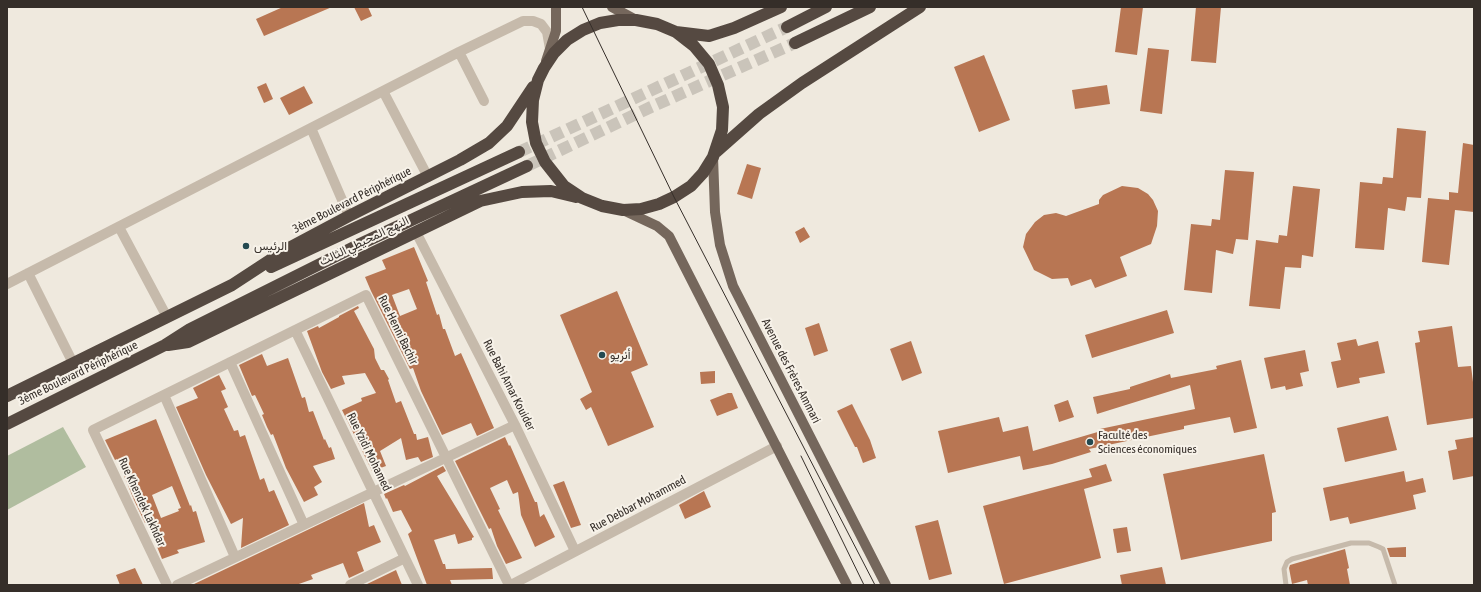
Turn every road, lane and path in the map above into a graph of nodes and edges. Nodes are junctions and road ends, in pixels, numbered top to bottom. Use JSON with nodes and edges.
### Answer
{"nodes":[{"id":1,"x":556,"y":7,"type":"edge"},
{"id":2,"x":612,"y":7,"type":"edge"},
{"id":3,"x":781,"y":7,"type":"edge"},
{"id":4,"x":826,"y":7,"type":"edge"},
{"id":5,"x":870,"y":7,"type":"edge"},
{"id":6,"x":920,"y":7,"type":"edge"},
{"id":7,"x":636,"y":20,"type":"junction"},
{"id":8,"x":787,"y":27,"type":"tunnel mouth"},
{"id":9,"x":676,"y":32,"type":"junction"},
{"id":10,"x":795,"y":43,"type":"tunnel mouth"},
{"id":11,"x":550,"y":49,"type":"junction"},
{"id":12,"x":459,"y":52,"type":"junction"},
{"id":13,"x":544,"y":68,"type":"junction"},
{"id":14,"x":538,"y":80,"type":"junction"},
{"id":15,"x":383,"y":91,"type":"junction"},
{"id":16,"x":484,"y":101,"type":"dead end"},
{"id":17,"x":311,"y":128,"type":"junction"},
{"id":18,"x":519,"y":152,"type":"tunnel mouth"},
{"id":19,"x":714,"y":154,"type":"junction"},
{"id":20,"x":527,"y":166,"type":"tunnel mouth"},
{"id":21,"x":428,"y":177,"type":"junction"},
{"id":22,"x":582,"y":198,"type":"junction"},
{"id":23,"x":623,"y":210,"type":"junction"},
{"id":24,"x":349,"y":216,"type":"junction"},
{"id":25,"x":119,"y":226,"type":"junction"},
{"id":26,"x":416,"y":232,"type":"junction"},
{"id":27,"x":28,"y":273,"type":"junction"},
{"id":28,"x":7,"y":284,"type":"edge"},
{"id":29,"x":232,"y":285,"type":"junction"},
{"id":30,"x":167,"y":317,"type":"junction"},
{"id":31,"x":295,"y":330,"type":"junction"},
{"id":32,"x":165,"y":345,"type":"junction"},
{"id":33,"x":230,"y":362,"type":"junction"},
{"id":34,"x":73,"y":363,"type":"junction"},
{"id":35,"x":164,"y":395,"type":"junction"},
{"id":36,"x":7,"y":396,"type":"edge"},
{"id":37,"x":7,"y":424,"type":"edge"},
{"id":38,"x":514,"y":425,"type":"junction"},
{"id":39,"x":93,"y":430,"type":"joint"},
{"id":40,"x":777,"y":446,"type":"junction"},
{"id":41,"x":446,"y":457,"type":"junction"},
{"id":42,"x":373,"y":492,"type":"junction"},
{"id":43,"x":304,"y":524,"type":"junction"},
{"id":44,"x":575,"y":552,"type":"junction"},
{"id":45,"x":236,"y":557,"type":"junction"},
{"id":46,"x":405,"y":558,"type":"junction"},
{"id":47,"x":167,"y":585,"type":"edge"},
{"id":48,"x":177,"y":585,"type":"edge"},
{"id":49,"x":350,"y":585,"type":"edge"},
{"id":50,"x":418,"y":585,"type":"edge"},
{"id":51,"x":510,"y":585,"type":"edge"},
{"id":52,"x":847,"y":585,"type":"edge"},
{"id":53,"x":886,"y":585,"type":"edge"},
{"id":54,"x":1286,"y":585,"type":"edge"},
{"id":55,"x":1395,"y":585,"type":"edge"}],
"edges":[{"from":1,"to":11,"type":"main road"},
{"from":2,"to":7,"type":"main road"},
{"from":3,"to":9,"type":"highway"},
{"from":4,"to":8,"type":"highway"},
{"from":5,"to":10,"type":"highway"},
{"from":6,"to":19,"type":"highway"},
{"from":7,"to":9,"type":"highway"},
{"from":7,"to":13,"type":"highway"},
{"from":9,"to":19,"type":"highway"},
{"from":11,"to":12,"type":"street"},
{"from":11,"to":13,"type":"main road"},
{"from":12,"to":15,"type":"street"},
{"from":12,"to":16,"type":"street"},
{"from":13,"to":14,"type":"highway"},
{"from":14,"to":21,"type":"highway","name":"3ème Boulevard Périphérique"},
{"from":14,"to":22,"type":"highway"},
{"from":15,"to":17,"type":"street"},
{"from":15,"to":21,"type":"street"},
{"from":17,"to":24,"type":"street"},
{"from":17,"to":25,"type":"street"},
{"from":18,"to":29,"type":"highway","name":"النهج المحيطي الثالث"},
{"from":19,"to":23,"type":"highway"},
{"from":19,"to":53,"type":"main road","name":"Avenue des Frères Ammari"},
{"from":20,"to":32,"type":"highway","name":"3ème Boulevard Périphérique"},
{"from":21,"to":24,"type":"highway","name":"3ème Boulevard Périphérique"},
{"from":22,"to":23,"type":"highway"},
{"from":22,"to":26,"type":"highway","name":"النهج المحيطي الثالث"},
{"from":23,"to":40,"type":"main road"},
{"from":24,"to":29,"type":"highway","name":"3ème Boulevard Périphérique"},
{"from":25,"to":27,"type":"street"},
{"from":25,"to":30,"type":"street"},
{"from":26,"to":32,"type":"highway","name":"النهج المحيطي الثالث"},
{"from":26,"to":38,"type":"street","name":"Rue Bahi Amar Kouider"},
{"from":27,"to":28,"type":"street"},
{"from":27,"to":34,"type":"street"},
{"from":29,"to":30,"type":"highway","name":"3ème Boulevard Périphérique"},
{"from":30,"to":34,"type":"highway","name":"3ème Boulevard Périphérique"},
{"from":31,"to":33,"type":"street","name":"Rue Henni Bachir"},
{"from":31,"to":41,"type":"street","name":"Rue Henni Bachir"},
{"from":31,"to":42,"type":"street","name":"Rue Yzidi Mohamed"},
{"from":32,"to":37,"type":"highway","name":"3ème Boulevard Périphérique"},
{"from":33,"to":35,"type":"street","name":"Rue Henni Bachir"},
{"from":33,"to":43,"type":"street"},
{"from":34,"to":36,"type":"highway","name":"3ème Boulevard Périphérique"},
{"from":35,"to":39,"type":"street","name":"Rue Henni Bachir"},
{"from":35,"to":45,"type":"street"},
{"from":38,"to":41,"type":"street"},
{"from":38,"to":44,"type":"street","name":"Rue Bahi Amar Kouider"},
{"from":39,"to":47,"type":"street","name":"Rue Khendek Lakhdar"},
{"from":40,"to":44,"type":"street","name":"Rue Debbar Mohammed"},
{"from":40,"to":52,"type":"main road"},
{"from":41,"to":42,"type":"street"},
{"from":41,"to":51,"type":"street","name":"Rue Henni Bachir"},
{"from":42,"to":43,"type":"street"},
{"from":42,"to":46,"type":"street","name":"Rue Yzidi Mohamed"},
{"from":43,"to":45,"type":"street"},
{"from":44,"to":51,"type":"street","name":"Rue Debbar Mohammed"},
{"from":45,"to":48,"type":"street"},
{"from":46,"to":49,"type":"street"},
{"from":46,"to":50,"type":"street","name":"Rue Yzidi Mohamed"},
{"from":54,"to":55,"type":"lane"}]}
